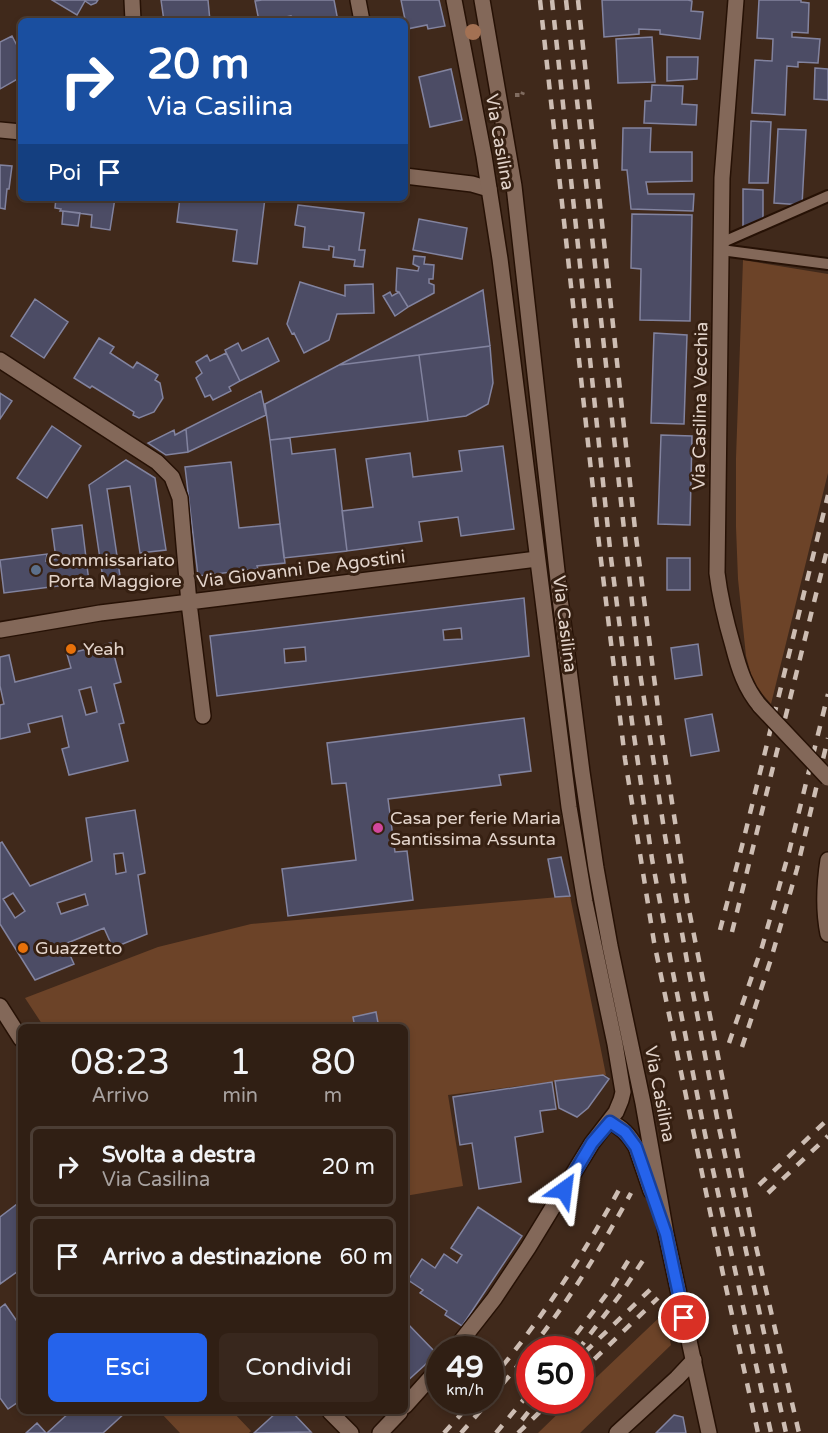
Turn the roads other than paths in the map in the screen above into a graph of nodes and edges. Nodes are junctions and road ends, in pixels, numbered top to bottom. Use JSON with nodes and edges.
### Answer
{"nodes":[{"id":1,"x":132,"y":0,"type":"edge"},
{"id":2,"x":358,"y":0,"type":"edge"},
{"id":3,"x":454,"y":0,"type":"edge"},
{"id":4,"x":482,"y":0,"type":"edge"},
{"id":5,"x":736,"y":0,"type":"edge"},
{"id":6,"x":133,"y":18,"type":"edge"},
{"id":7,"x":361,"y":18,"type":"edge"},
{"id":8,"x":0,"y":130,"type":"edge"},
{"id":9,"x":18,"y":132,"type":"edge"},
{"id":10,"x":408,"y":176,"type":"edge"},
{"id":11,"x":489,"y":189,"type":"junction"},
{"id":12,"x":828,"y":196,"type":"edge"},
{"id":13,"x":721,"y":247,"type":"junction"},
{"id":14,"x":828,"y":264,"type":"edge"},
{"id":15,"x":0,"y":360,"type":"edge"},
{"id":16,"x":537,"y":559,"type":"junction"},
{"id":17,"x":189,"y":603,"type":"junction"},
{"id":18,"x":0,"y":630,"type":"edge"},
{"id":19,"x":202,"y":716,"type":"dead end"},
{"id":20,"x":828,"y":778,"type":"edge"},
{"id":21,"x":828,"y":860,"type":"edge"},
{"id":22,"x":828,"y":934,"type":"edge"},
{"id":23,"x":0,"y":1006,"type":"edge"},
{"id":24,"x":6,"y":1028,"type":"edge"},
{"id":25,"x":610,"y":1122,"type":"junction"},
{"id":26,"x":666,"y":1234,"type":"junction"},
{"id":27,"x":466,"y":1336,"type":"edge"},
{"id":28,"x":694,"y":1360,"type":"junction"},
{"id":29,"x":426,"y":1383,"type":"edge"},
{"id":30,"x":408,"y":1403,"type":"edge"},
{"id":31,"x":332,"y":1414,"type":"edge"},
{"id":32,"x":398,"y":1414,"type":"edge"},
{"id":33,"x":351,"y":1433,"type":"edge"},
{"id":34,"x":380,"y":1433,"type":"edge"},
{"id":35,"x":617,"y":1433,"type":"edge"},
{"id":36,"x":709,"y":1433,"type":"edge"}],
"edges":[{"from":1,"to":6,"type":"main road"},
{"from":2,"to":7,"type":"main road"},
{"from":3,"to":11,"type":"main road","name":"Via Casilina"},
{"from":4,"to":26,"type":"main road","name":"Via Casilina"},
{"from":5,"to":13,"type":"main road","name":"Via Casilina Vecchia"},
{"from":8,"to":9,"type":"main road"},
{"from":10,"to":11,"type":"main road"},
{"from":11,"to":16,"type":"main road","name":"Via Casilina"},
{"from":12,"to":13,"type":"lane"},
{"from":13,"to":14,"type":"lane"},
{"from":13,"to":20,"type":"main road","name":"Via Casilina Vecchia","bridge":true},
{"from":15,"to":17,"type":"main road"},
{"from":16,"to":17,"type":"main road","name":"Via Giovanni De Agostini"},
{"from":16,"to":25,"type":"main road","name":"Via Casilina"},
{"from":17,"to":18,"type":"main road","name":"Via Giovanni De Agostini"},
{"from":17,"to":19,"type":"main road"},
{"from":21,"to":22,"type":"main road"},
{"from":23,"to":24,"type":"main road"},
{"from":25,"to":26,"type":"main road","name":"Via Casilina"},
{"from":25,"to":27,"type":"main road"},
{"from":26,"to":28,"type":"main road","name":"Via Casilina"},
{"from":28,"to":35,"type":"main road"},
{"from":28,"to":36,"type":"main road","name":"Via Casilina"},
{"from":29,"to":30,"type":"main road"},
{"from":31,"to":33,"type":"main road"},
{"from":32,"to":34,"type":"main road"}]}
